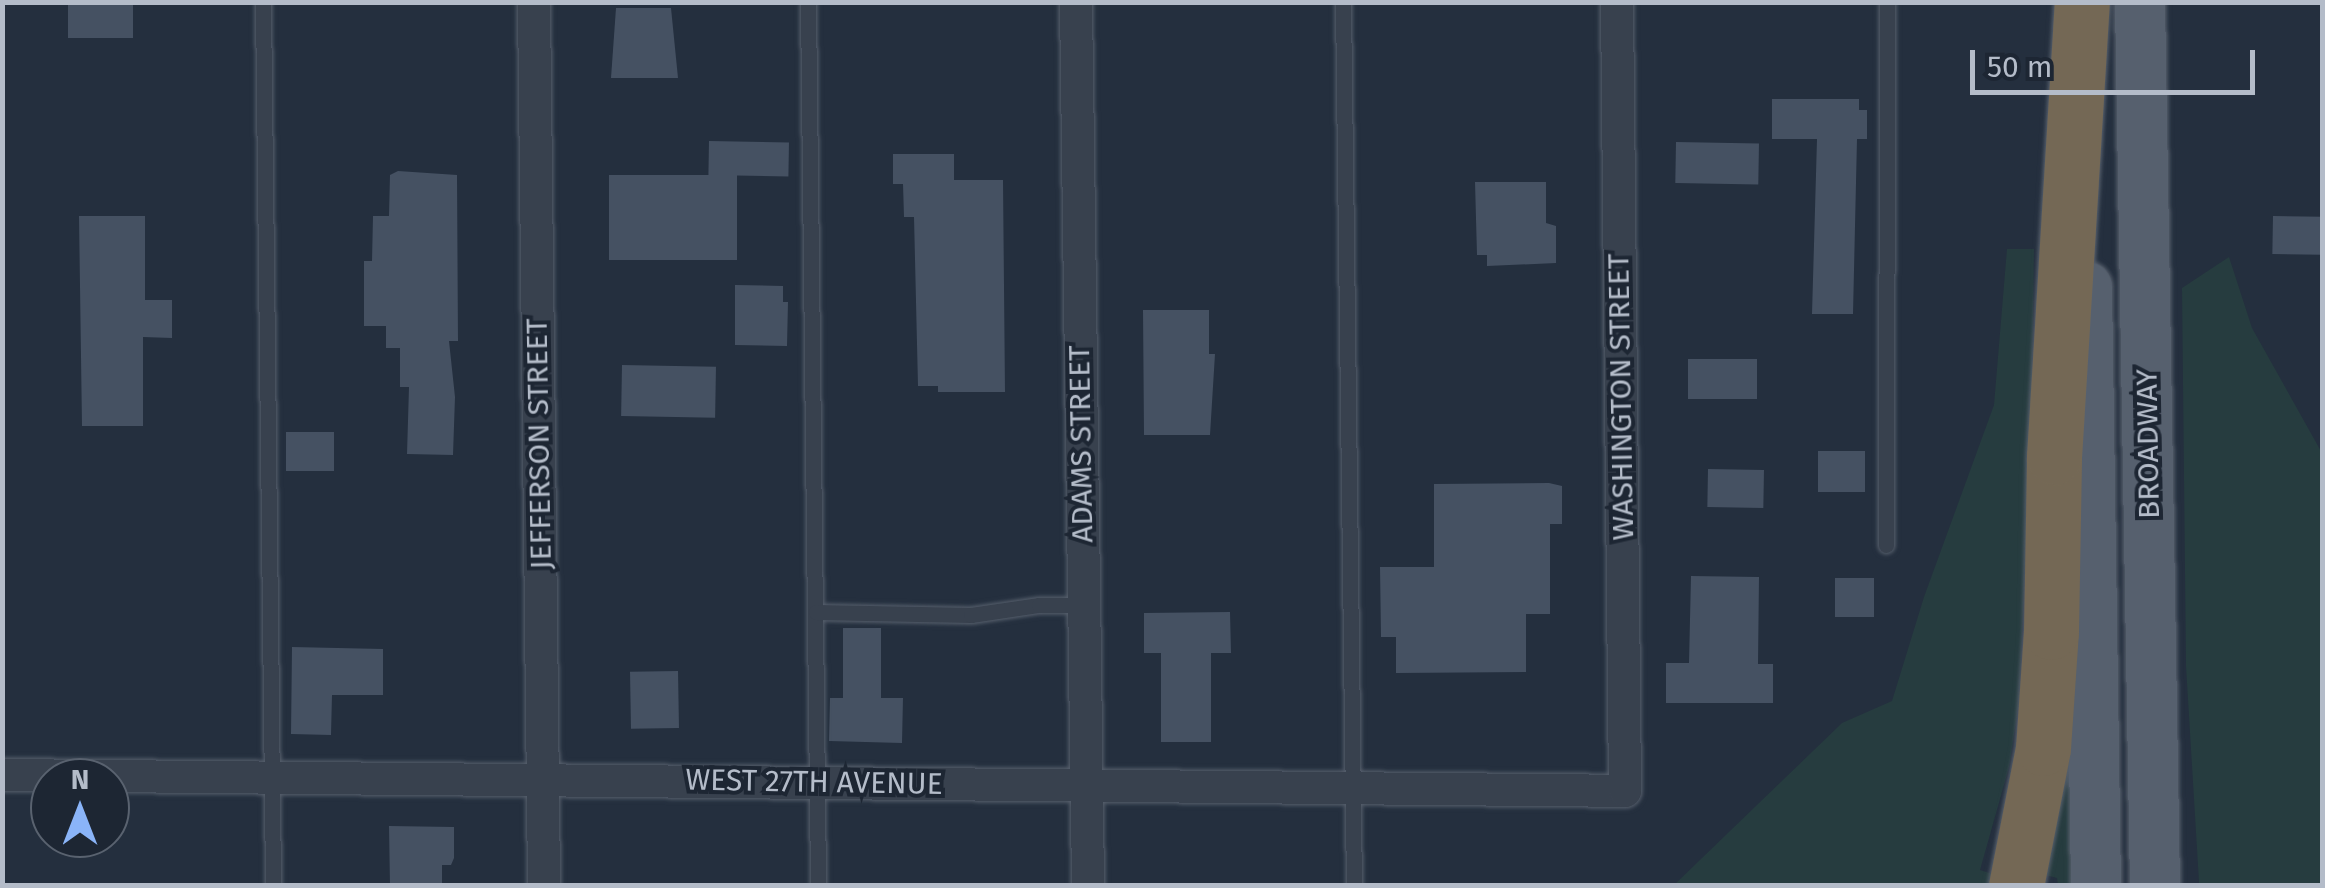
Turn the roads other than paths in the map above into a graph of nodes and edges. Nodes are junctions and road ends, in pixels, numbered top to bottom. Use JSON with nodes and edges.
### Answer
{"nodes":[{"id":1,"x":264,"y":2,"type":"edge"},
{"id":2,"x":534,"y":2,"type":"edge"},
{"id":3,"x":808,"y":2,"type":"edge"},
{"id":4,"x":1076,"y":2,"type":"edge"},
{"id":5,"x":1343,"y":2,"type":"edge"},
{"id":6,"x":1617,"y":2,"type":"edge"},
{"id":7,"x":1887,"y":2,"type":"edge"},
{"id":8,"x":2082,"y":2,"type":"edge"},
{"id":9,"x":2140,"y":2,"type":"edge"},
{"id":10,"x":1886,"y":545,"type":"dead end"},
{"id":11,"x":1082,"y":606,"type":"junction"},
{"id":12,"x":816,"y":612,"type":"junction"},
{"id":13,"x":2,"y":775,"type":"edge"},
{"id":14,"x":272,"y":778,"type":"junction"},
{"id":15,"x":543,"y":780,"type":"junction"},
{"id":16,"x":818,"y":782,"type":"junction"},
{"id":17,"x":1084,"y":785,"type":"junction"},
{"id":18,"x":1354,"y":786,"type":"junction"},
{"id":19,"x":1626,"y":791,"type":"joint"},
{"id":20,"x":274,"y":886,"type":"edge"},
{"id":21,"x":544,"y":886,"type":"edge"},
{"id":22,"x":818,"y":886,"type":"edge"},
{"id":23,"x":1088,"y":886,"type":"edge"},
{"id":24,"x":1354,"y":886,"type":"edge"},
{"id":25,"x":2016,"y":886,"type":"edge"},
{"id":26,"x":2096,"y":886,"type":"edge"},
{"id":27,"x":2155,"y":886,"type":"edge"}],
"edges":[{"from":1,"to":14,"type":"lane"},
{"from":2,"to":15,"type":"street","name":"JEFFERSON STREET"},
{"from":3,"to":12,"type":"lane"},
{"from":4,"to":11,"type":"street","name":"ADAMS STREET"},
{"from":5,"to":18,"type":"lane"},
{"from":6,"to":19,"type":"street","name":"WASHINGTON STREET"},
{"from":7,"to":10,"type":"lane"},
{"from":8,"to":25,"type":"highway"},
{"from":8,"to":26,"type":"main road","name":"BROADWAY"},
{"from":9,"to":27,"type":"main road","name":"BROADWAY"},
{"from":11,"to":12,"type":"lane"},
{"from":11,"to":17,"type":"street","name":"ADAMS STREET"},
{"from":12,"to":16,"type":"lane"},
{"from":13,"to":14,"type":"street","name":"WEST 27TH AVENUE"},
{"from":14,"to":15,"type":"street","name":"WEST 27TH AVENUE"},
{"from":14,"to":20,"type":"lane"},
{"from":15,"to":16,"type":"street","name":"WEST 27TH AVENUE"},
{"from":15,"to":21,"type":"street","name":"JEFFERSON STREET"},
{"from":16,"to":17,"type":"street","name":"WEST 27TH AVENUE"},
{"from":16,"to":22,"type":"lane"},
{"from":17,"to":18,"type":"street","name":"WEST 27TH AVENUE"},
{"from":17,"to":23,"type":"street","name":"ADAMS STREET"},
{"from":18,"to":19,"type":"street","name":"WEST 27TH AVENUE"},
{"from":18,"to":24,"type":"lane"}]}
